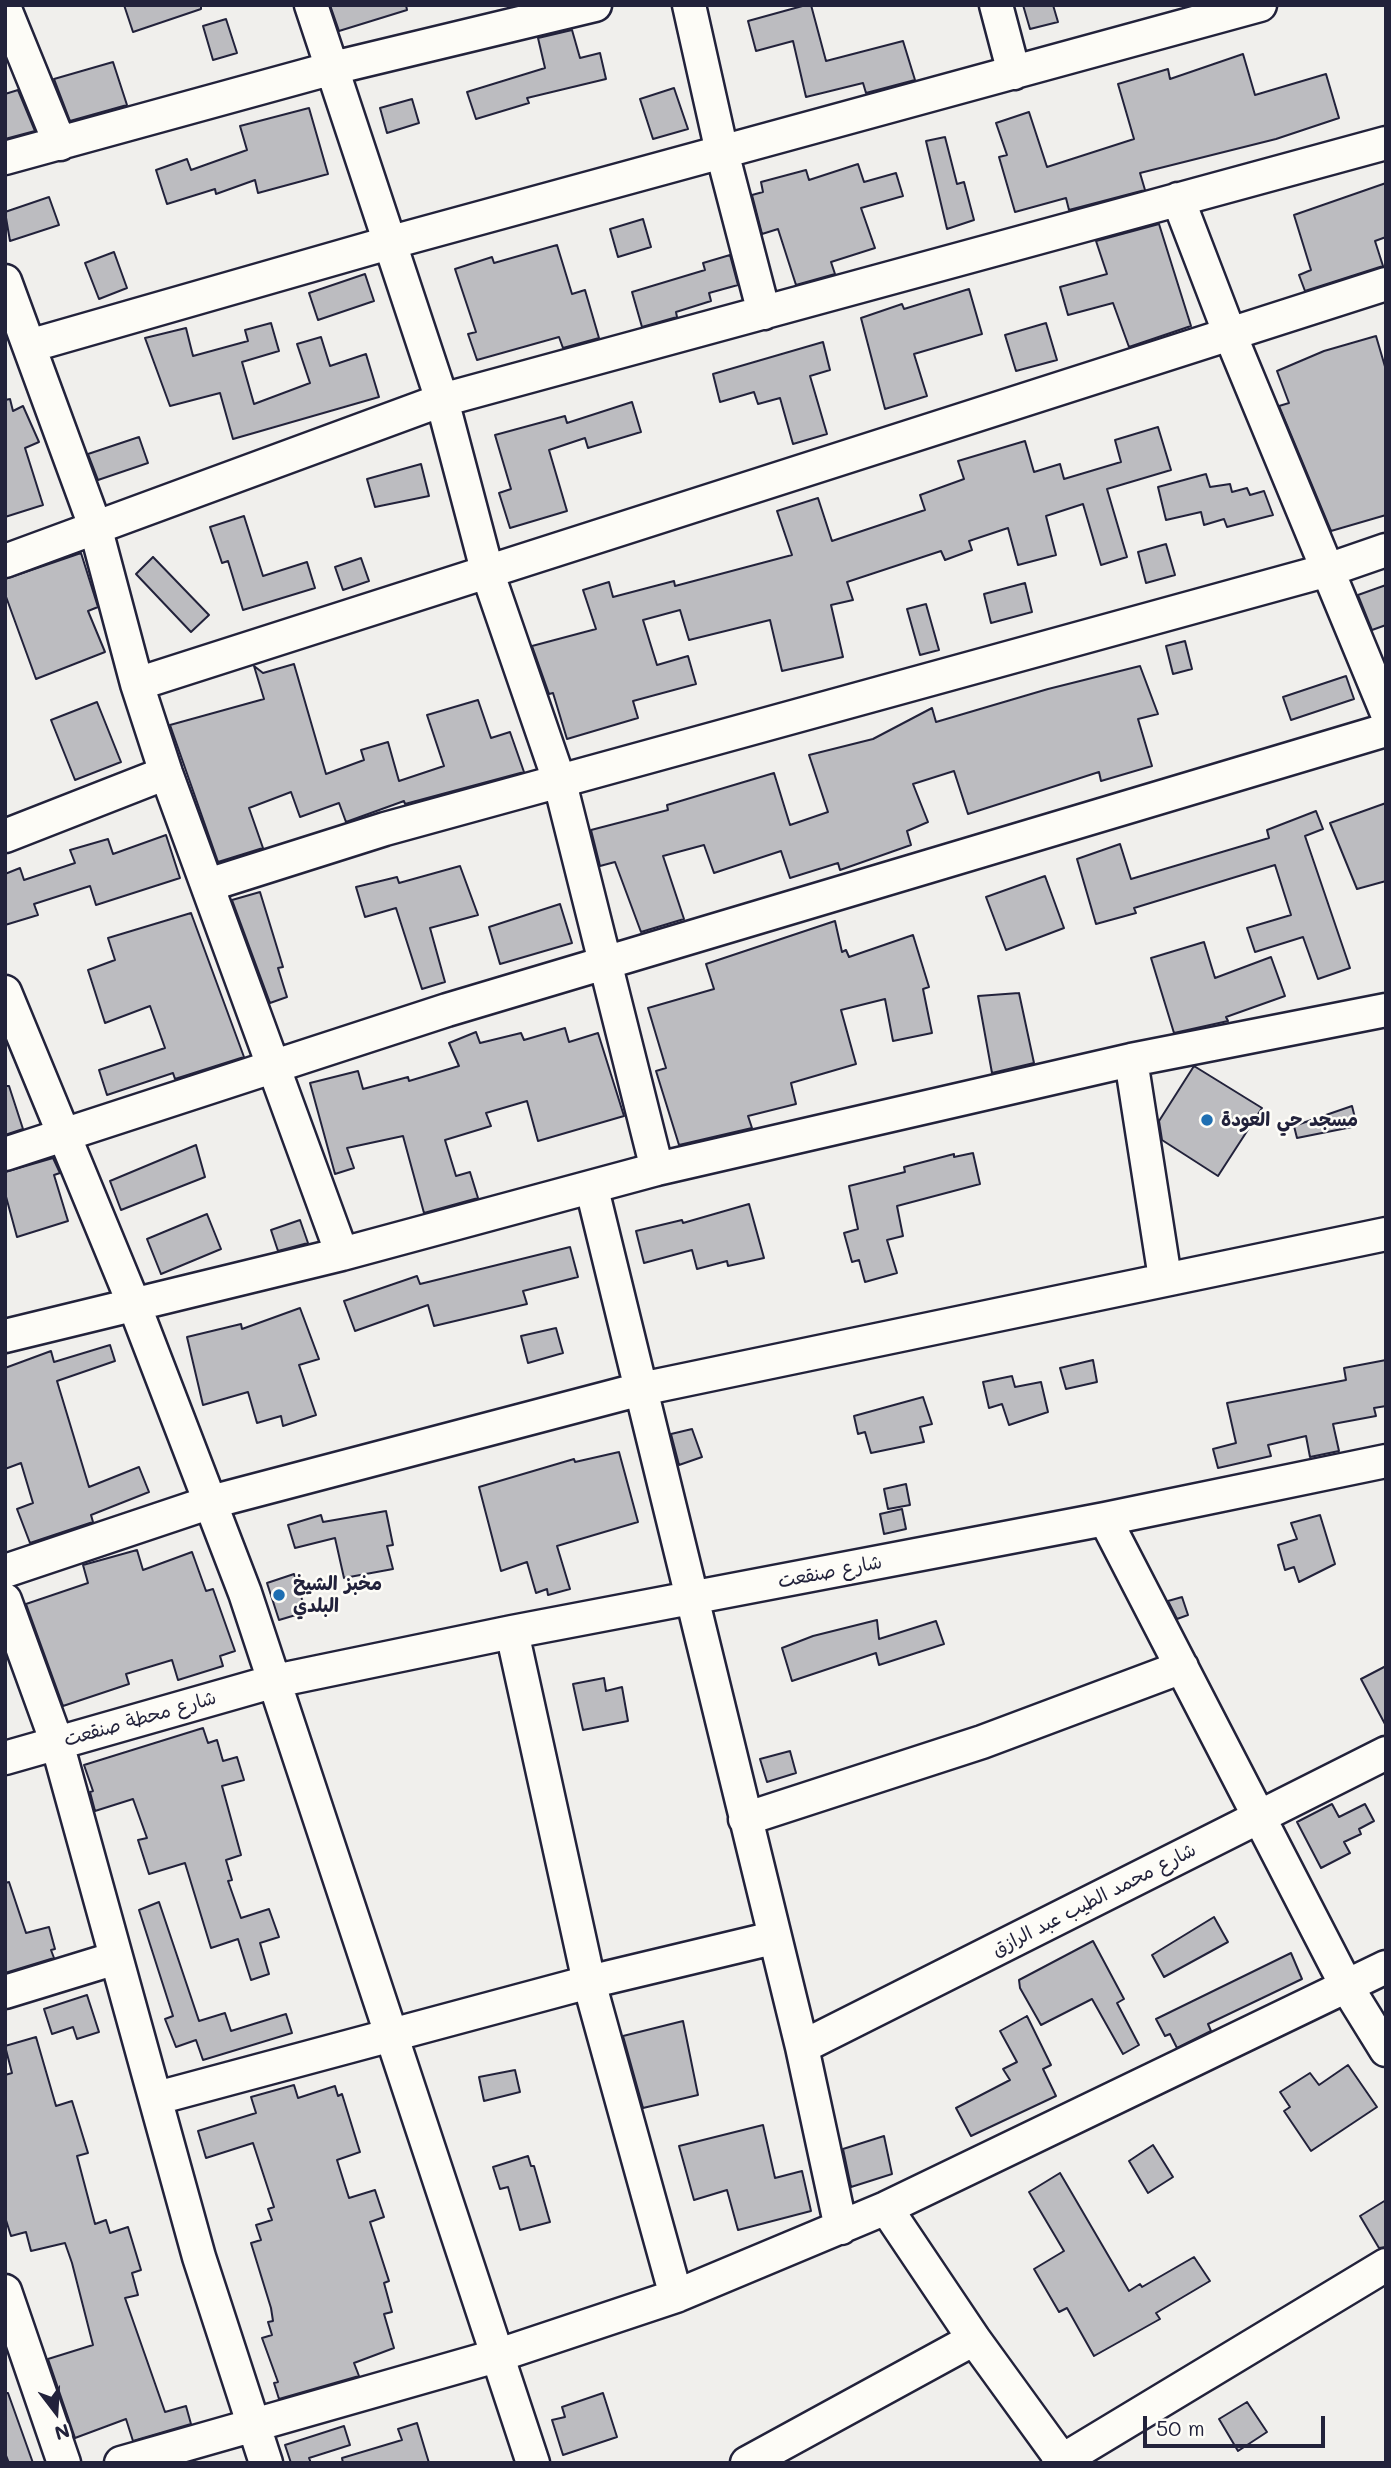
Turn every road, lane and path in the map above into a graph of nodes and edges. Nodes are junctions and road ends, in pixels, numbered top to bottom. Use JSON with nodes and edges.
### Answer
{"nodes":[{"id":1,"x":311,"y":5,"type":"edge"},
{"id":2,"x":595,"y":5,"type":"edge"},
{"id":3,"x":689,"y":5,"type":"edge"},
{"id":4,"x":996,"y":5,"type":"edge"},
{"id":5,"x":1260,"y":5,"type":"edge"},
{"id":6,"x":5,"y":9,"type":"edge"},
{"id":7,"x":333,"y":68,"type":"junction"},
{"id":8,"x":1014,"y":73,"type":"junction"},
{"id":9,"x":1386,"y":143,"type":"edge"},
{"id":10,"x":60,"y":144,"type":"junction"},
{"id":11,"x":722,"y":152,"type":"junction"},
{"id":12,"x":5,"y":158,"type":"edge"},
{"id":13,"x":1178,"y":199,"type":"junction"},
{"id":14,"x":391,"y":242,"type":"junction"},
{"id":15,"x":5,"y":282,"type":"edge"},
{"id":16,"x":1385,"y":287,"type":"edge"},
{"id":17,"x":764,"y":313,"type":"junction"},
{"id":18,"x":1229,"y":332,"type":"junction"},
{"id":19,"x":29,"y":346,"type":"junction"},
{"id":20,"x":442,"y":400,"type":"junction"},
{"id":21,"x":94,"y":526,"type":"junction"},
{"id":22,"x":1386,"y":550,"type":"edge"},
{"id":23,"x":5,"y":560,"type":"edge"},
{"id":24,"x":1328,"y":570,"type":"junction"},
{"id":25,"x":488,"y":574,"type":"junction"},
{"id":26,"x":137,"y":684,"type":"junction"},
{"id":27,"x":1386,"y":711,"type":"edge"},
{"id":28,"x":1386,"y":730,"type":"edge"},
{"id":29,"x":166,"y":773,"type":"junction"},
{"id":30,"x":560,"y":783,"type":"junction"},
{"id":31,"x":5,"y":836,"type":"edge"},
{"id":32,"x":208,"y":886,"type":"junction"},
{"id":33,"x":605,"y":963,"type":"junction"},
{"id":34,"x":5,"y":992,"type":"edge"},
{"id":35,"x":1386,"y":1010,"type":"edge"},
{"id":36,"x":1131,"y":1060,"type":"junction"},
{"id":37,"x":274,"y":1068,"type":"junction"},
{"id":38,"x":62,"y":1135,"type":"junction"},
{"id":39,"x":5,"y":1154,"type":"edge"},
{"id":40,"x":657,"y":1169,"type":"junction"},
{"id":41,"x":592,"y":1189,"type":"junction"},
{"id":42,"x":1386,"y":1234,"type":"edge"},
{"id":43,"x":342,"y":1254,"type":"junction"},
{"id":44,"x":1165,"y":1278,"type":"junction"},
{"id":45,"x":135,"y":1307,"type":"junction"},
{"id":46,"x":5,"y":1336,"type":"edge"},
{"id":47,"x":641,"y":1389,"type":"junction"},
{"id":48,"x":1386,"y":1461,"type":"edge"},
{"id":49,"x":211,"y":1502,"type":"junction"},
{"id":50,"x":1105,"y":1519,"type":"junction"},
{"id":51,"x":5,"y":1571,"type":"edge"},
{"id":52,"x":691,"y":1599,"type":"junction"},
{"id":53,"x":5,"y":1600,"type":"edge"},
{"id":54,"x":512,"y":1632,"type":"junction"},
{"id":55,"x":1182,"y":1667,"type":"junction"},
{"id":56,"x":275,"y":1681,"type":"junction"},
{"id":57,"x":57,"y":1742,"type":"junction"},
{"id":58,"x":1386,"y":1753,"type":"edge"},
{"id":59,"x":5,"y":1758,"type":"edge"},
{"id":60,"x":1261,"y":1817,"type":"junction"},
{"id":61,"x":745,"y":1819,"type":"junction"},
{"id":62,"x":773,"y":1938,"type":"junction"},
{"id":63,"x":116,"y":1958,"type":"junction"},
{"id":64,"x":1386,"y":1967,"type":"edge"},
{"id":65,"x":589,"y":1982,"type":"junction"},
{"id":66,"x":1347,"y":1987,"type":"junction"},
{"id":67,"x":5,"y":1992,"type":"edge"},
{"id":68,"x":393,"y":2034,"type":"junction"},
{"id":69,"x":802,"y":2047,"type":"junction"},
{"id":70,"x":1386,"y":2050,"type":"edge"},
{"id":71,"x":157,"y":2098,"type":"junction"},
{"id":72,"x":886,"y":2208,"type":"junction"},
{"id":73,"x":841,"y":2228,"type":"junction"},
{"id":74,"x":1386,"y":2265,"type":"edge"},
{"id":75,"x":5,"y":2291,"type":"edge"},
{"id":76,"x":676,"y":2296,"type":"junction"},
{"id":77,"x":974,"y":2339,"type":"junction"},
{"id":78,"x":496,"y":2356,"type":"junction"},
{"id":79,"x":255,"y":2426,"type":"junction"},
{"id":80,"x":1062,"y":2462,"type":"edge"},
{"id":81,"x":64,"y":2463,"type":"edge"},
{"id":82,"x":121,"y":2463,"type":"edge"},
{"id":83,"x":266,"y":2463,"type":"edge"},
{"id":84,"x":533,"y":2463,"type":"edge"},
{"id":85,"x":747,"y":2463,"type":"edge"}],
"edges":[{"from":1,"to":7,"type":"street"},
{"from":2,"to":7,"type":"street"},
{"from":3,"to":11,"type":"street"},
{"from":4,"to":8,"type":"street"},
{"from":5,"to":8,"type":"street"},
{"from":6,"to":10,"type":"street"},
{"from":7,"to":10,"type":"street"},
{"from":7,"to":14,"type":"street"},
{"from":8,"to":11,"type":"street"},
{"from":9,"to":13,"type":"street"},
{"from":10,"to":12,"type":"street"},
{"from":11,"to":14,"type":"street"},
{"from":11,"to":17,"type":"street"},
{"from":13,"to":17,"type":"street"},
{"from":13,"to":18,"type":"street"},
{"from":14,"to":19,"type":"street"},
{"from":14,"to":20,"type":"street"},
{"from":15,"to":19,"type":"street"},
{"from":16,"to":18,"type":"street"},
{"from":17,"to":20,"type":"street"},
{"from":18,"to":24,"type":"street"},
{"from":18,"to":25,"type":"street"},
{"from":19,"to":21,"type":"street"},
{"from":20,"to":21,"type":"street"},
{"from":20,"to":25,"type":"street"},
{"from":21,"to":23,"type":"street"},
{"from":21,"to":26,"type":"street"},
{"from":22,"to":24,"type":"street"},
{"from":24,"to":27,"type":"street"},
{"from":24,"to":30,"type":"street"},
{"from":25,"to":26,"type":"street"},
{"from":25,"to":30,"type":"street"},
{"from":26,"to":29,"type":"street"},
{"from":28,"to":33,"type":"street"},
{"from":29,"to":31,"type":"street"},
{"from":29,"to":32,"type":"street"},
{"from":30,"to":32,"type":"street"},
{"from":30,"to":33,"type":"street"},
{"from":32,"to":37,"type":"street"},
{"from":33,"to":37,"type":"street"},
{"from":33,"to":40,"type":"street"},
{"from":34,"to":38,"type":"street"},
{"from":35,"to":36,"type":"street"},
{"from":36,"to":40,"type":"street"},
{"from":36,"to":44,"type":"street"},
{"from":37,"to":38,"type":"street"},
{"from":37,"to":43,"type":"street"},
{"from":38,"to":39,"type":"street"},
{"from":38,"to":45,"type":"street"},
{"from":40,"to":41,"type":"street"},
{"from":41,"to":43,"type":"street"},
{"from":41,"to":47,"type":"street"},
{"from":42,"to":44,"type":"street"},
{"from":43,"to":45,"type":"street"},
{"from":44,"to":47,"type":"street"},
{"from":45,"to":46,"type":"street"},
{"from":45,"to":49,"type":"street"},
{"from":47,"to":49,"type":"street"},
{"from":47,"to":52,"type":"street"},
{"from":48,"to":50,"type":"street","name":"شارع صنقعت"},
{"from":49,"to":51,"type":"street"},
{"from":49,"to":56,"type":"street"},
{"from":50,"to":52,"type":"street","name":"شارع صنقعت"},
{"from":50,"to":55,"type":"street"},
{"from":52,"to":54,"type":"street","name":"شارع صنقعت"},
{"from":52,"to":61,"type":"street"},
{"from":53,"to":57,"type":"street"},
{"from":54,"to":56,"type":"street","name":"شارع صنقعت"},
{"from":54,"to":65,"type":"street"},
{"from":55,"to":60,"type":"street"},
{"from":55,"to":61,"type":"street"},
{"from":56,"to":57,"type":"street","name":"شارع محطة صنقعت"},
{"from":56,"to":68,"type":"street"},
{"from":57,"to":59,"type":"street","name":"شارع محطة صنقعت"},
{"from":57,"to":63,"type":"street"},
{"from":58,"to":60,"type":"street","name":"شارع محمد الطيب عبد الرازق"},
{"from":60,"to":66,"type":"street"},
{"from":60,"to":69,"type":"street","name":"شارع محمد الطيب عبد الرازق"},
{"from":61,"to":62,"type":"street"},
{"from":62,"to":65,"type":"street"},
{"from":62,"to":69,"type":"street"},
{"from":63,"to":67,"type":"street"},
{"from":63,"to":71,"type":"street"},
{"from":64,"to":66,"type":"street"},
{"from":65,"to":68,"type":"street"},
{"from":65,"to":76,"type":"street"},
{"from":66,"to":70,"type":"street"},
{"from":66,"to":72,"type":"street"},
{"from":68,"to":71,"type":"street"},
{"from":68,"to":78,"type":"street"},
{"from":69,"to":73,"type":"street"},
{"from":71,"to":79,"type":"street"},
{"from":72,"to":73,"type":"street"},
{"from":72,"to":77,"type":"street"},
{"from":73,"to":76,"type":"street"},
{"from":74,"to":80,"type":"street"},
{"from":75,"to":81,"type":"street"},
{"from":76,"to":78,"type":"street"},
{"from":77,"to":80,"type":"street"},
{"from":77,"to":85,"type":"street"},
{"from":78,"to":79,"type":"street"},
{"from":78,"to":84,"type":"street"},
{"from":79,"to":82,"type":"street"},
{"from":79,"to":83,"type":"street"}]}
